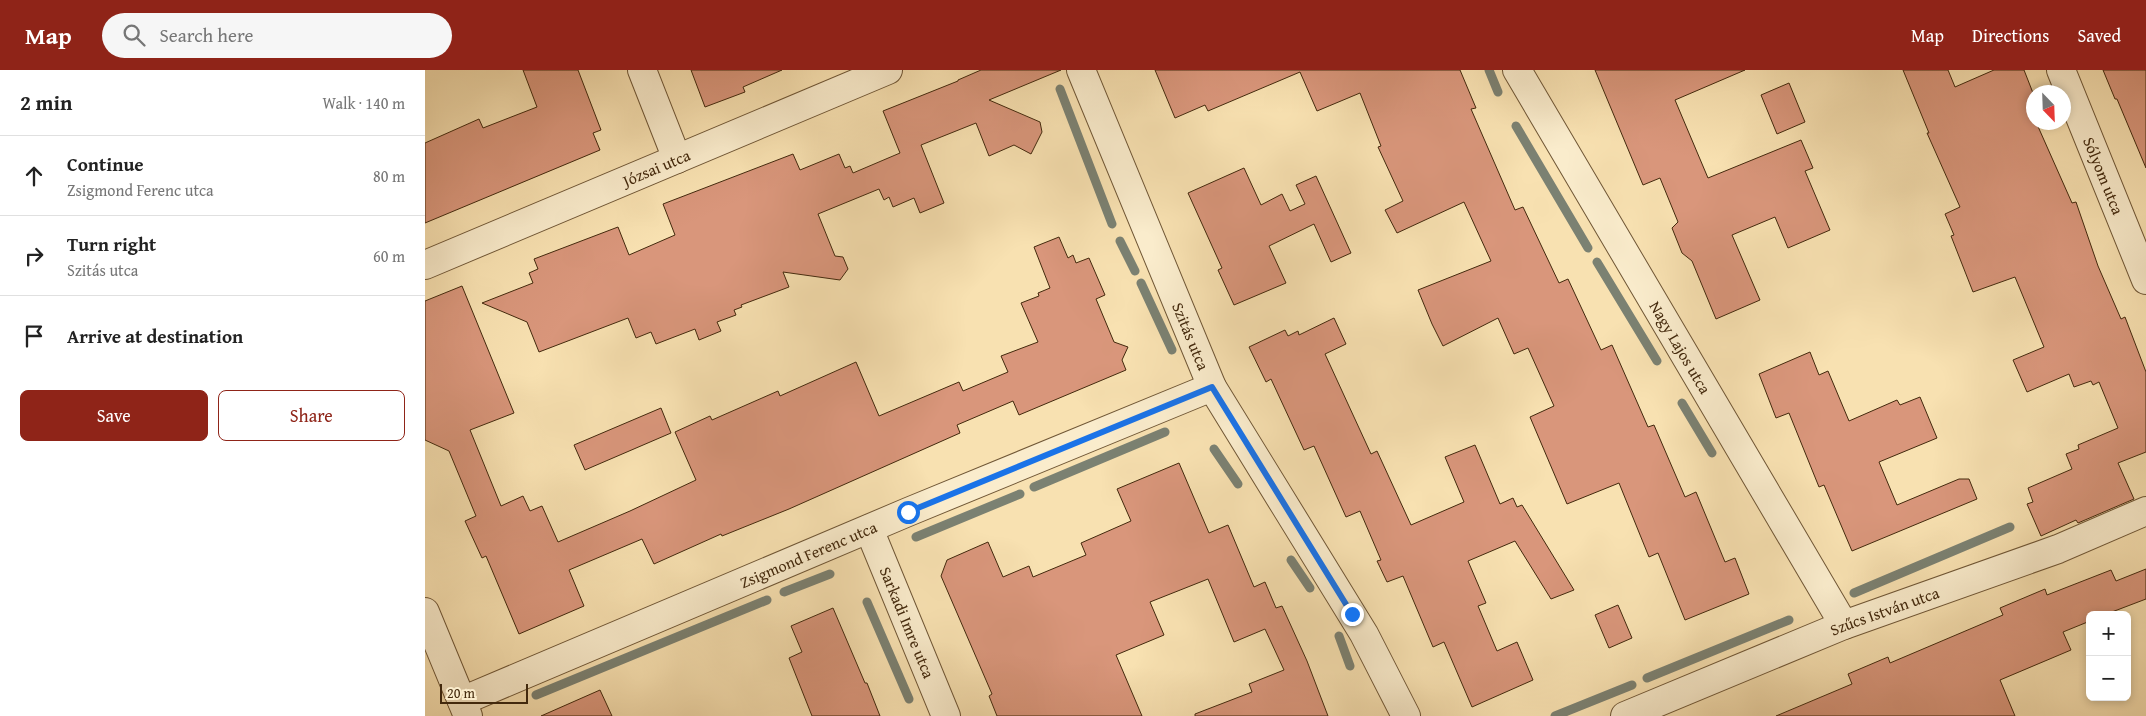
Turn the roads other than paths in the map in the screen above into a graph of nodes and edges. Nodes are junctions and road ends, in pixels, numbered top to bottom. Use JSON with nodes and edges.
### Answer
{"nodes":[{"id":1,"x":642,"y":70,"type":"edge"},
{"id":2,"x":888,"y":70,"type":"edge"},
{"id":3,"x":1081,"y":70,"type":"edge"},
{"id":4,"x":1517,"y":70,"type":"edge"},
{"id":5,"x":2061,"y":70,"type":"edge"},
{"id":6,"x":677,"y":159,"type":"junction"},
{"id":7,"x":425,"y":265,"type":"edge"},
{"id":8,"x":2145,"y":274,"type":"edge"},
{"id":9,"x":1212,"y":387,"type":"junction"},
{"id":10,"x":2146,"y":511,"type":"edge"},
{"id":11,"x":869,"y":528,"type":"junction"},
{"id":12,"x":425,"y":612,"type":"edge"},
{"id":13,"x":1844,"y":625,"type":"junction"},
{"id":14,"x":465,"y":709,"type":"edge"},
{"id":15,"x":946,"y":716,"type":"edge"},
{"id":16,"x":1406,"y":716,"type":"edge"},
{"id":17,"x":1625,"y":716,"type":"edge"}],
"edges":[{"from":1,"to":6,"type":"street"},
{"from":2,"to":6,"type":"street","name":"Józsai utca"},
{"from":3,"to":9,"type":"street","name":"Szitás utca"},
{"from":4,"to":13,"type":"street","name":"Nagy Lajos utca"},
{"from":5,"to":8,"type":"street","name":"Sólyom utca"},
{"from":6,"to":7,"type":"street","name":"Józsai utca"},
{"from":9,"to":11,"type":"street","name":"Zsigmond Ferenc utca"},
{"from":9,"to":16,"type":"street","name":"Szitás utca"},
{"from":10,"to":13,"type":"street","name":"Szűcs István utca"},
{"from":11,"to":14,"type":"street","name":"Zsigmond Ferenc utca"},
{"from":11,"to":15,"type":"street","name":"Sarkadi Imre utca"},
{"from":12,"to":14,"type":"street"},
{"from":13,"to":17,"type":"street","name":"Szűcs István utca"}]}
